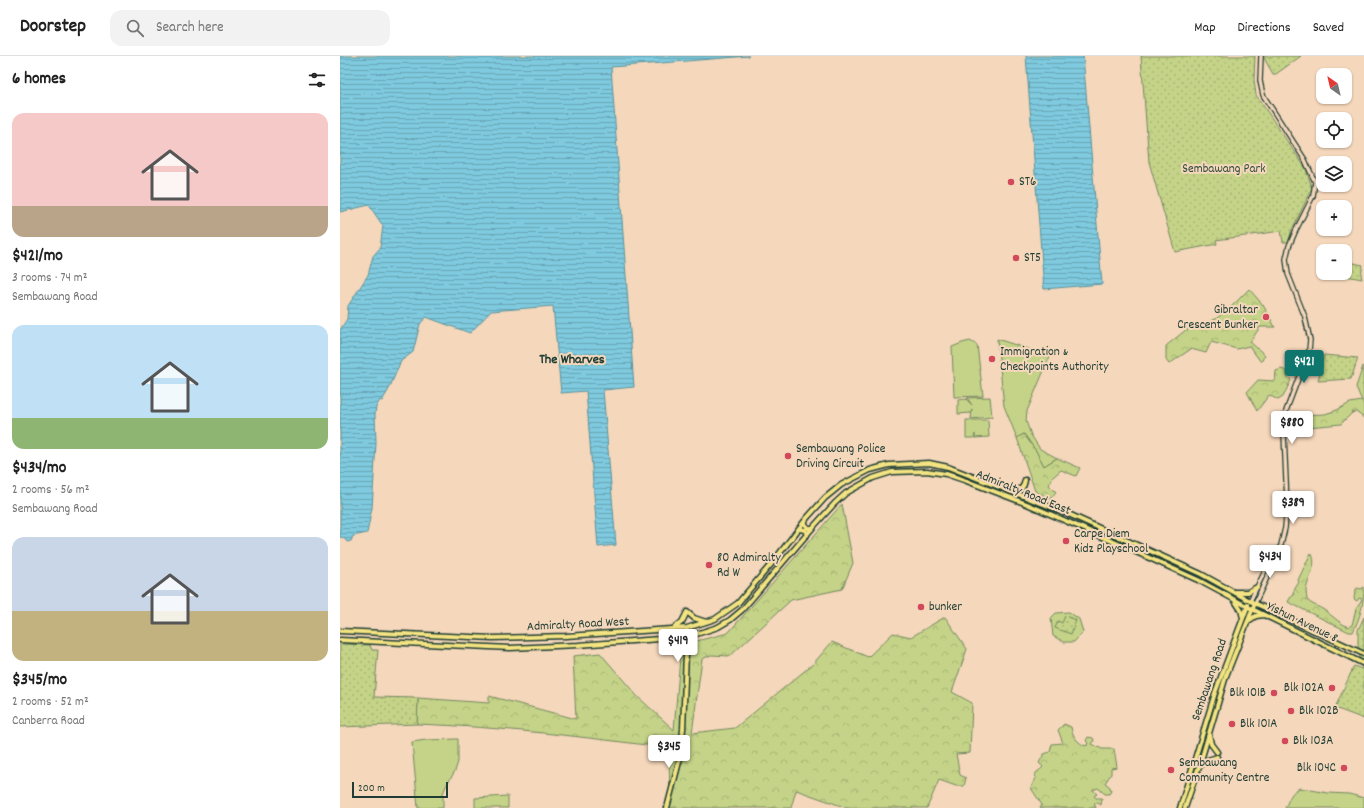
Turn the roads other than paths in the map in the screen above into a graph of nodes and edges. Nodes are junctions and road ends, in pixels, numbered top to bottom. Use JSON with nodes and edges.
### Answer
{"nodes":[{"id":1,"x":1261,"y":56,"type":"edge"},
{"id":2,"x":850,"y":480,"type":"joint"},
{"id":3,"x":1025,"y":480,"type":"dead end"},
{"id":4,"x":1009,"y":491,"type":"junction"},
{"id":5,"x":846,"y":494,"type":"joint"},
{"id":6,"x":805,"y":521,"type":"junction"},
{"id":7,"x":812,"y":528,"type":"junction"},
{"id":8,"x":799,"y":529,"type":"junction"},
{"id":9,"x":807,"y":535,"type":"junction"},
{"id":10,"x":786,"y":561,"type":"junction"},
{"id":11,"x":774,"y":562,"type":"junction"},
{"id":12,"x":1272,"y":564,"type":"junction"},
{"id":13,"x":1257,"y":587,"type":"junction"},
{"id":14,"x":1235,"y":592,"type":"junction"},
{"id":15,"x":1233,"y":599,"type":"junction"},
{"id":16,"x":1250,"y":601,"type":"junction"},
{"id":17,"x":1255,"y":603,"type":"junction"},
{"id":18,"x":1247,"y":607,"type":"junction"},
{"id":19,"x":1252,"y":609,"type":"junction"},
{"id":20,"x":1264,"y":615,"type":"junction"},
{"id":21,"x":1243,"y":618,"type":"junction"},
{"id":22,"x":1248,"y":621,"type":"junction"},
{"id":23,"x":707,"y":622,"type":"junction"},
{"id":24,"x":687,"y":628,"type":"junction"},
{"id":25,"x":672,"y":629,"type":"junction"},
{"id":26,"x":340,"y":631,"type":"edge"},
{"id":27,"x":608,"y":634,"type":"junction"},
{"id":28,"x":686,"y":636,"type":"junction"},
{"id":29,"x":672,"y":638,"type":"junction"},
{"id":30,"x":340,"y":640,"type":"edge"},
{"id":31,"x":621,"y":642,"type":"junction"},
{"id":32,"x":686,"y":650,"type":"junction"},
{"id":33,"x":1364,"y":654,"type":"edge"},
{"id":34,"x":1364,"y":664,"type":"edge"},
{"id":35,"x":1209,"y":732,"type":"junction"},
{"id":36,"x":1217,"y":752,"type":"dead end"},
{"id":37,"x":1217,"y":758,"type":"dead end"},
{"id":38,"x":1199,"y":766,"type":"junction"},
{"id":39,"x":667,"y":808,"type":"edge"},
{"id":40,"x":1180,"y":808,"type":"edge"},
{"id":41,"x":1184,"y":808,"type":"edge"}],
"edges":[{"from":1,"to":12,"type":"street","name":"Sembawang Road"},
{"from":2,"to":4,"type":"main road","name":"Admiralty Road East"},
{"from":2,"to":6,"type":"main road","name":"Admiralty Road West"},
{"from":3,"to":4,"type":"main road"},
{"from":4,"to":14,"type":"main road","name":"Admiralty Road East"},
{"from":5,"to":7,"type":"main road","name":"Admiralty Road West"},
{"from":5,"to":15,"type":"main road","name":"Admiralty Road East"},
{"from":6,"to":7,"type":"main road"},
{"from":6,"to":8,"type":"main road","name":"Admiralty Road West"},
{"from":7,"to":9,"type":"main road","name":"Admiralty Road West"},
{"from":8,"to":9,"type":"main road"},
{"from":8,"to":11,"type":"main road","name":"Admiralty Road West"},
{"from":9,"to":10,"type":"main road","name":"Admiralty Road West"},
{"from":10,"to":11,"type":"main road"},
{"from":10,"to":28,"type":"main road","name":"Admiralty Road West"},
{"from":11,"to":23,"type":"main road","name":"Admiralty Road West"},
{"from":12,"to":13,"type":"street","name":"Sembawang Road"},
{"from":12,"to":17,"type":"street","name":"Sembawang Road"},
{"from":13,"to":14,"type":"main road"},
{"from":13,"to":16,"type":"street","name":"Sembawang Road"},
{"from":14,"to":16,"type":"main road","name":"Admiralty Road East"},
{"from":15,"to":18,"type":"main road","name":"Admiralty Road East"},
{"from":15,"to":21,"type":"main road"},
{"from":16,"to":17,"type":"main road","name":"Admiralty Road East"},
{"from":16,"to":18,"type":"main road","name":"Sembawang Road"},
{"from":17,"to":19,"type":"main road","name":"Sembawang Road"},
{"from":17,"to":33,"type":"main road","name":"Yishun Avenue 8"},
{"from":18,"to":19,"type":"main road","name":"Admiralty Road East"},
{"from":18,"to":21,"type":"main road","name":"Sembawang Road"},
{"from":19,"to":20,"type":"main road","name":"Yishun Avenue 8"},
{"from":19,"to":22,"type":"main road","name":"Sembawang Road"},
{"from":20,"to":22,"type":"main road"},
{"from":20,"to":34,"type":"main road","name":"Yishun Avenue 8"},
{"from":21,"to":40,"type":"main road","name":"Sembawang Road"},
{"from":22,"to":35,"type":"main road","name":"Sembawang Road"},
{"from":23,"to":24,"type":"main road","name":"Admiralty Road West"},
{"from":23,"to":25,"type":"main road"},
{"from":24,"to":25,"type":"main road","name":"Admiralty Road West"},
{"from":24,"to":28,"type":"main road"},
{"from":25,"to":27,"type":"main road","name":"Admiralty Road West"},
{"from":26,"to":27,"type":"main road","name":"Admiralty Road West"},
{"from":27,"to":31,"type":"main road"},
{"from":28,"to":29,"type":"main road","name":"Admiralty Road West"},
{"from":28,"to":32,"type":"main road"},
{"from":29,"to":31,"type":"main road","name":"Admiralty Road West"},
{"from":29,"to":32,"type":"main road"},
{"from":30,"to":31,"type":"main road","name":"Admiralty Road West"},
{"from":32,"to":39,"type":"main road"},
{"from":35,"to":36,"type":"main road"},
{"from":35,"to":38,"type":"main road","name":"Sembawang Road"},
{"from":37,"to":38,"type":"main road"},
{"from":38,"to":41,"type":"main road","name":"Sembawang Road"}]}
